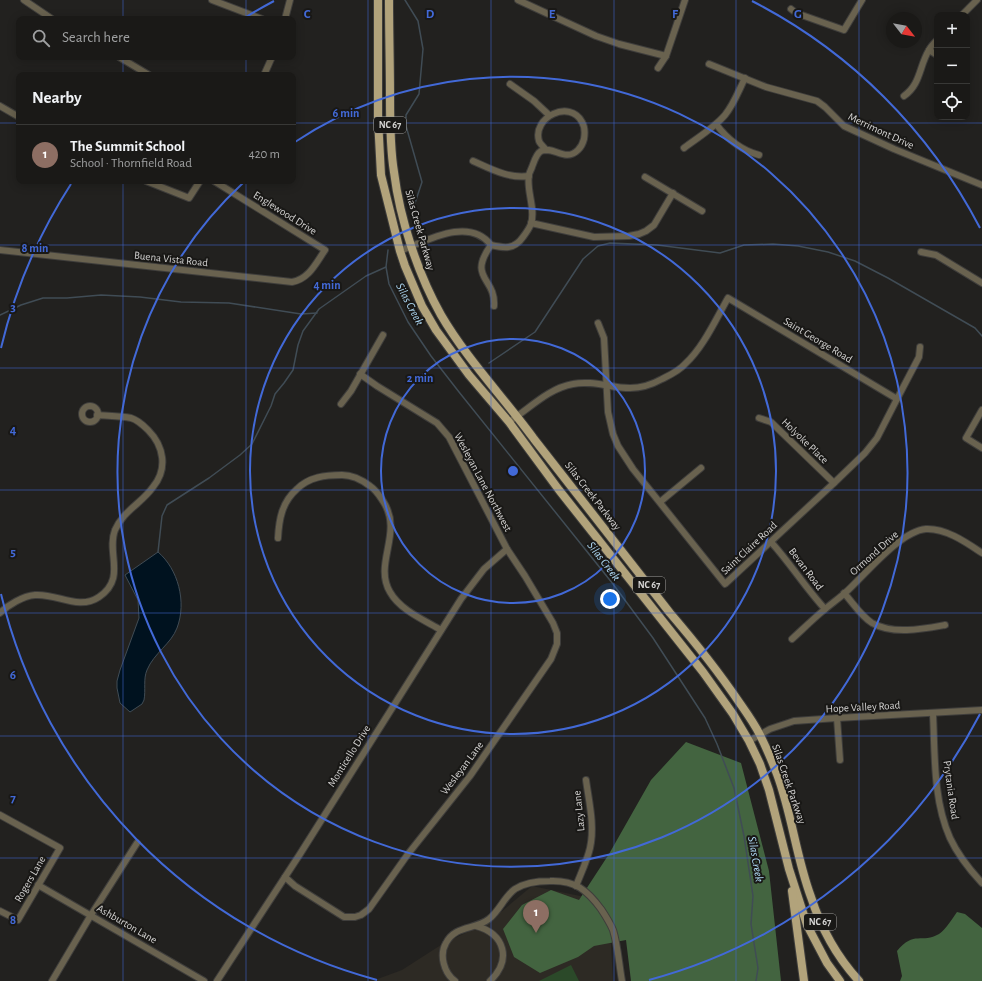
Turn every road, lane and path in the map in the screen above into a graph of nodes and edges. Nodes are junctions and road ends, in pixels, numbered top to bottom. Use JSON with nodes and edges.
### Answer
{"nodes":[{"id":1,"x":24,"y":0,"type":"edge"},
{"id":2,"x":212,"y":0,"type":"edge"},
{"id":3,"x":290,"y":0,"type":"edge"},
{"id":4,"x":378,"y":0,"type":"edge"},
{"id":5,"x":389,"y":0,"type":"edge"},
{"id":6,"x":518,"y":0,"type":"edge"},
{"id":7,"x":685,"y":0,"type":"edge"},
{"id":8,"x":862,"y":0,"type":"edge"},
{"id":9,"x":977,"y":0,"type":"edge"},
{"id":10,"x":791,"y":8,"type":"dead end"},
{"id":11,"x":965,"y":12,"type":"edge"},
{"id":12,"x":48,"y":16,"type":"edge"},
{"id":13,"x":254,"y":16,"type":"edge"},
{"id":14,"x":286,"y":16,"type":"edge"},
{"id":15,"x":934,"y":44,"type":"edge"},
{"id":16,"x":929,"y":50,"type":"junction"},
{"id":17,"x":934,"y":53,"type":"edge"},
{"id":18,"x":666,"y":56,"type":"junction"},
{"id":19,"x":124,"y":60,"type":"edge"},
{"id":20,"x":271,"y":60,"type":"edge"},
{"id":21,"x":709,"y":64,"type":"dead end"},
{"id":22,"x":658,"y":68,"type":"dead end"},
{"id":23,"x":144,"y":72,"type":"edge"},
{"id":24,"x":265,"y":72,"type":"edge"},
{"id":25,"x":745,"y":78,"type":"junction"},
{"id":26,"x":510,"y":84,"type":"dead end"},
{"id":27,"x":904,"y":96,"type":"dead end"},
{"id":28,"x":0,"y":106,"type":"edge"},
{"id":29,"x":16,"y":115,"type":"edge"},
{"id":30,"x":549,"y":115,"type":"junction"},
{"id":31,"x":716,"y":124,"type":"junction"},
{"id":32,"x":684,"y":148,"type":"dead end"},
{"id":33,"x":546,"y":150,"type":"junction"},
{"id":34,"x":759,"y":155,"type":"dead end"},
{"id":35,"x":473,"y":161,"type":"dead end"},
{"id":36,"x":529,"y":176,"type":"junction"},
{"id":37,"x":645,"y":177,"type":"dead end"},
{"id":38,"x":154,"y":184,"type":"edge"},
{"id":39,"x":198,"y":184,"type":"edge"},
{"id":40,"x":219,"y":184,"type":"edge"},
{"id":41,"x":982,"y":185,"type":"edge"},
{"id":42,"x":673,"y":193,"type":"junction"},
{"id":43,"x":702,"y":211,"type":"dead end"},
{"id":44,"x":531,"y":223,"type":"junction"},
{"id":45,"x":491,"y":245,"type":"junction"},
{"id":46,"x":412,"y":246,"type":"junction"},
{"id":47,"x":0,"y":250,"type":"edge"},
{"id":48,"x":325,"y":250,"type":"joint"},
{"id":49,"x":400,"y":251,"type":"junction"},
{"id":50,"x":921,"y":252,"type":"dead end"},
{"id":51,"x":982,"y":283,"type":"edge"},
{"id":52,"x":494,"y":306,"type":"dead end"},
{"id":53,"x":598,"y":323,"type":"dead end"},
{"id":54,"x":383,"y":335,"type":"dead end"},
{"id":55,"x":920,"y":347,"type":"dead end"},
{"id":56,"x":360,"y":374,"type":"junction"},
{"id":57,"x":607,"y":385,"type":"junction"},
{"id":58,"x":897,"y":399,"type":"junction"},
{"id":59,"x":341,"y":404,"type":"dead end"},
{"id":60,"x":982,"y":410,"type":"edge"},
{"id":61,"x":98,"y":415,"type":"dead end"},
{"id":62,"x":518,"y":416,"type":"junction"},
{"id":63,"x":759,"y":418,"type":"dead end"},
{"id":64,"x":509,"y":422,"type":"junction"},
{"id":65,"x":982,"y":448,"type":"edge"},
{"id":66,"x":701,"y":468,"type":"dead end"},
{"id":67,"x":834,"y":483,"type":"junction"},
{"id":68,"x":660,"y":502,"type":"junction"},
{"id":69,"x":278,"y":538,"type":"dead end"},
{"id":70,"x":771,"y":542,"type":"junction"},
{"id":71,"x":507,"y":549,"type":"junction"},
{"id":72,"x":982,"y":553,"type":"edge"},
{"id":73,"x":844,"y":593,"type":"junction"},
{"id":74,"x":825,"y":609,"type":"junction"},
{"id":75,"x":0,"y":613,"type":"edge"},
{"id":76,"x":946,"y":625,"type":"dead end"},
{"id":77,"x":441,"y":630,"type":"junction"},
{"id":78,"x":792,"y":639,"type":"dead end"},
{"id":79,"x":982,"y":710,"type":"edge"},
{"id":80,"x":933,"y":714,"type":"junction"},
{"id":81,"x":836,"y":718,"type":"junction"},
{"id":82,"x":760,"y":735,"type":"junction"},
{"id":83,"x":749,"y":741,"type":"junction"},
{"id":84,"x":840,"y":760,"type":"dead end"},
{"id":85,"x":586,"y":780,"type":"dead end"},
{"id":86,"x":0,"y":815,"type":"edge"},
{"id":87,"x":137,"y":843,"type":"dead end"},
{"id":88,"x":789,"y":869,"type":"junction"},
{"id":89,"x":285,"y":877,"type":"junction"},
{"id":90,"x":982,"y":882,"type":"edge"},
{"id":91,"x":38,"y":885,"type":"junction"},
{"id":92,"x":576,"y":886,"type":"junction"},
{"id":93,"x":0,"y":910,"type":"edge"},
{"id":94,"x":91,"y":915,"type":"junction"},
{"id":95,"x":476,"y":926,"type":"junction"},
{"id":96,"x":52,"y":981,"type":"edge"},
{"id":97,"x":204,"y":981,"type":"edge"},
{"id":98,"x":217,"y":981,"type":"edge"},
{"id":99,"x":456,"y":981,"type":"edge"},
{"id":100,"x":490,"y":981,"type":"edge"},
{"id":101,"x":622,"y":981,"type":"edge"},
{"id":102,"x":804,"y":981,"type":"edge"},
{"id":103,"x":840,"y":981,"type":"edge"},
{"id":104,"x":859,"y":981,"type":"edge"}],
"edges":[{"from":1,"to":12,"type":"street"},
{"from":2,"to":13,"type":"street"},
{"from":3,"to":14,"type":"street"},
{"from":4,"to":49,"type":"main road","name":"Silas Creek Parkway","number":"NC 67"},
{"from":5,"to":46,"type":"main road","name":"Silas Creek Parkway","number":"NC 67"},
{"from":6,"to":18,"type":"street"},
{"from":7,"to":18,"type":"street"},
{"from":8,"to":10,"type":"street"},
{"from":9,"to":11,"type":"street"},
{"from":15,"to":16,"type":"street"},
{"from":16,"to":17,"type":"street"},
{"from":16,"to":27,"type":"street"},
{"from":18,"to":22,"type":"street"},
{"from":19,"to":23,"type":"street"},
{"from":20,"to":24,"type":"street"},
{"from":21,"to":25,"type":"street","name":"Merrimont Drive"},
{"from":25,"to":31,"type":"street"},
{"from":25,"to":41,"type":"street","name":"Merrimont Drive"},
{"from":26,"to":30,"type":"street"},
{"from":28,"to":29,"type":"street"},
{"from":30,"to":33,"type":"street"},
{"from":30,"to":33,"type":"street"},
{"from":31,"to":32,"type":"street"},
{"from":31,"to":34,"type":"street"},
{"from":33,"to":36,"type":"street"},
{"from":35,"to":36,"type":"street"},
{"from":36,"to":44,"type":"street"},
{"from":37,"to":42,"type":"street"},
{"from":38,"to":39,"type":"street"},
{"from":40,"to":48,"type":"street","name":"Englewood Drive"},
{"from":42,"to":43,"type":"street"},
{"from":42,"to":44,"type":"street"},
{"from":44,"to":45,"type":"street"},
{"from":45,"to":46,"type":"street"},
{"from":45,"to":52,"type":"street"},
{"from":46,"to":49,"type":"street"},
{"from":46,"to":62,"type":"main road","name":"Silas Creek Parkway","number":"NC 67"},
{"from":47,"to":48,"type":"street","name":"Buena Vista Road"},
{"from":49,"to":64,"type":"main road","name":"Silas Creek Parkway","number":"NC 67"},
{"from":50,"to":51,"type":"street"},
{"from":53,"to":57,"type":"street","name":"Saint Claire Road"},
{"from":54,"to":56,"type":"street"},
{"from":55,"to":58,"type":"street","name":"Saint Claire Road"},
{"from":56,"to":59,"type":"street"},
{"from":56,"to":71,"type":"street","name":"Wesleyan Lane Northwest"},
{"from":57,"to":58,"type":"street","name":"Saint George Road"},
{"from":57,"to":62,"type":"street"},
{"from":57,"to":68,"type":"street","name":"Saint Claire Road"},
{"from":58,"to":67,"type":"street","name":"Saint Claire Road"},
{"from":60,"to":65,"type":"street"},
{"from":61,"to":75,"type":"street"},
{"from":62,"to":64,"type":"street"},
{"from":62,"to":82,"type":"main road","name":"Silas Creek Parkway","number":"NC 67"},
{"from":63,"to":67,"type":"street","name":"Holyoke Place"},
{"from":64,"to":83,"type":"main road","name":"Silas Creek Parkway","number":"NC 67"},
{"from":66,"to":68,"type":"street"},
{"from":67,"to":70,"type":"street","name":"Saint Claire Road"},
{"from":68,"to":70,"type":"street","name":"Saint Claire Road"},
{"from":69,"to":77,"type":"street"},
{"from":70,"to":74,"type":"street","name":"Bevan Road"},
{"from":71,"to":77,"type":"street","name":"Monticello Drive"},
{"from":71,"to":89,"type":"street","name":"Wesleyan Lane"},
{"from":72,"to":73,"type":"street","name":"Ormond Drive"},
{"from":73,"to":74,"type":"street","name":"Ormond Drive"},
{"from":73,"to":76,"type":"street"},
{"from":74,"to":78,"type":"street","name":"Ormond Drive"},
{"from":77,"to":89,"type":"street","name":"Monticello Drive"},
{"from":79,"to":80,"type":"street","name":"Hope Valley Road"},
{"from":80,"to":81,"type":"street","name":"Hope Valley Road"},
{"from":80,"to":90,"type":"street","name":"Prytania Road"},
{"from":81,"to":82,"type":"street","name":"Hope Valley Road"},
{"from":81,"to":84,"type":"street"},
{"from":82,"to":83,"type":"street","name":"Hope Valley Road"},
{"from":82,"to":104,"type":"main road","name":"Silas Creek Parkway","number":"NC 67"},
{"from":83,"to":88,"type":"main road","name":"Silas Creek Parkway","number":"NC 67"},
{"from":85,"to":92,"type":"street","name":"Lazy Lane"},
{"from":86,"to":91,"type":"street","name":"Rogers Lane"},
{"from":87,"to":94,"type":"street"},
{"from":88,"to":102,"type":"main road","number":"NC 67"},
{"from":88,"to":103,"type":"main road","name":"Silas Creek Parkway"},
{"from":89,"to":98,"type":"street","name":"Monticello Drive"},
{"from":91,"to":93,"type":"street","name":"Rogers Lane"},
{"from":91,"to":94,"type":"street","name":"Ashburton Lane"},
{"from":92,"to":95,"type":"street"},
{"from":92,"to":101,"type":"street"},
{"from":94,"to":96,"type":"street"},
{"from":94,"to":97,"type":"street","name":"Ashburton Lane"},
{"from":95,"to":99,"type":"street"},
{"from":95,"to":100,"type":"street"}]}
